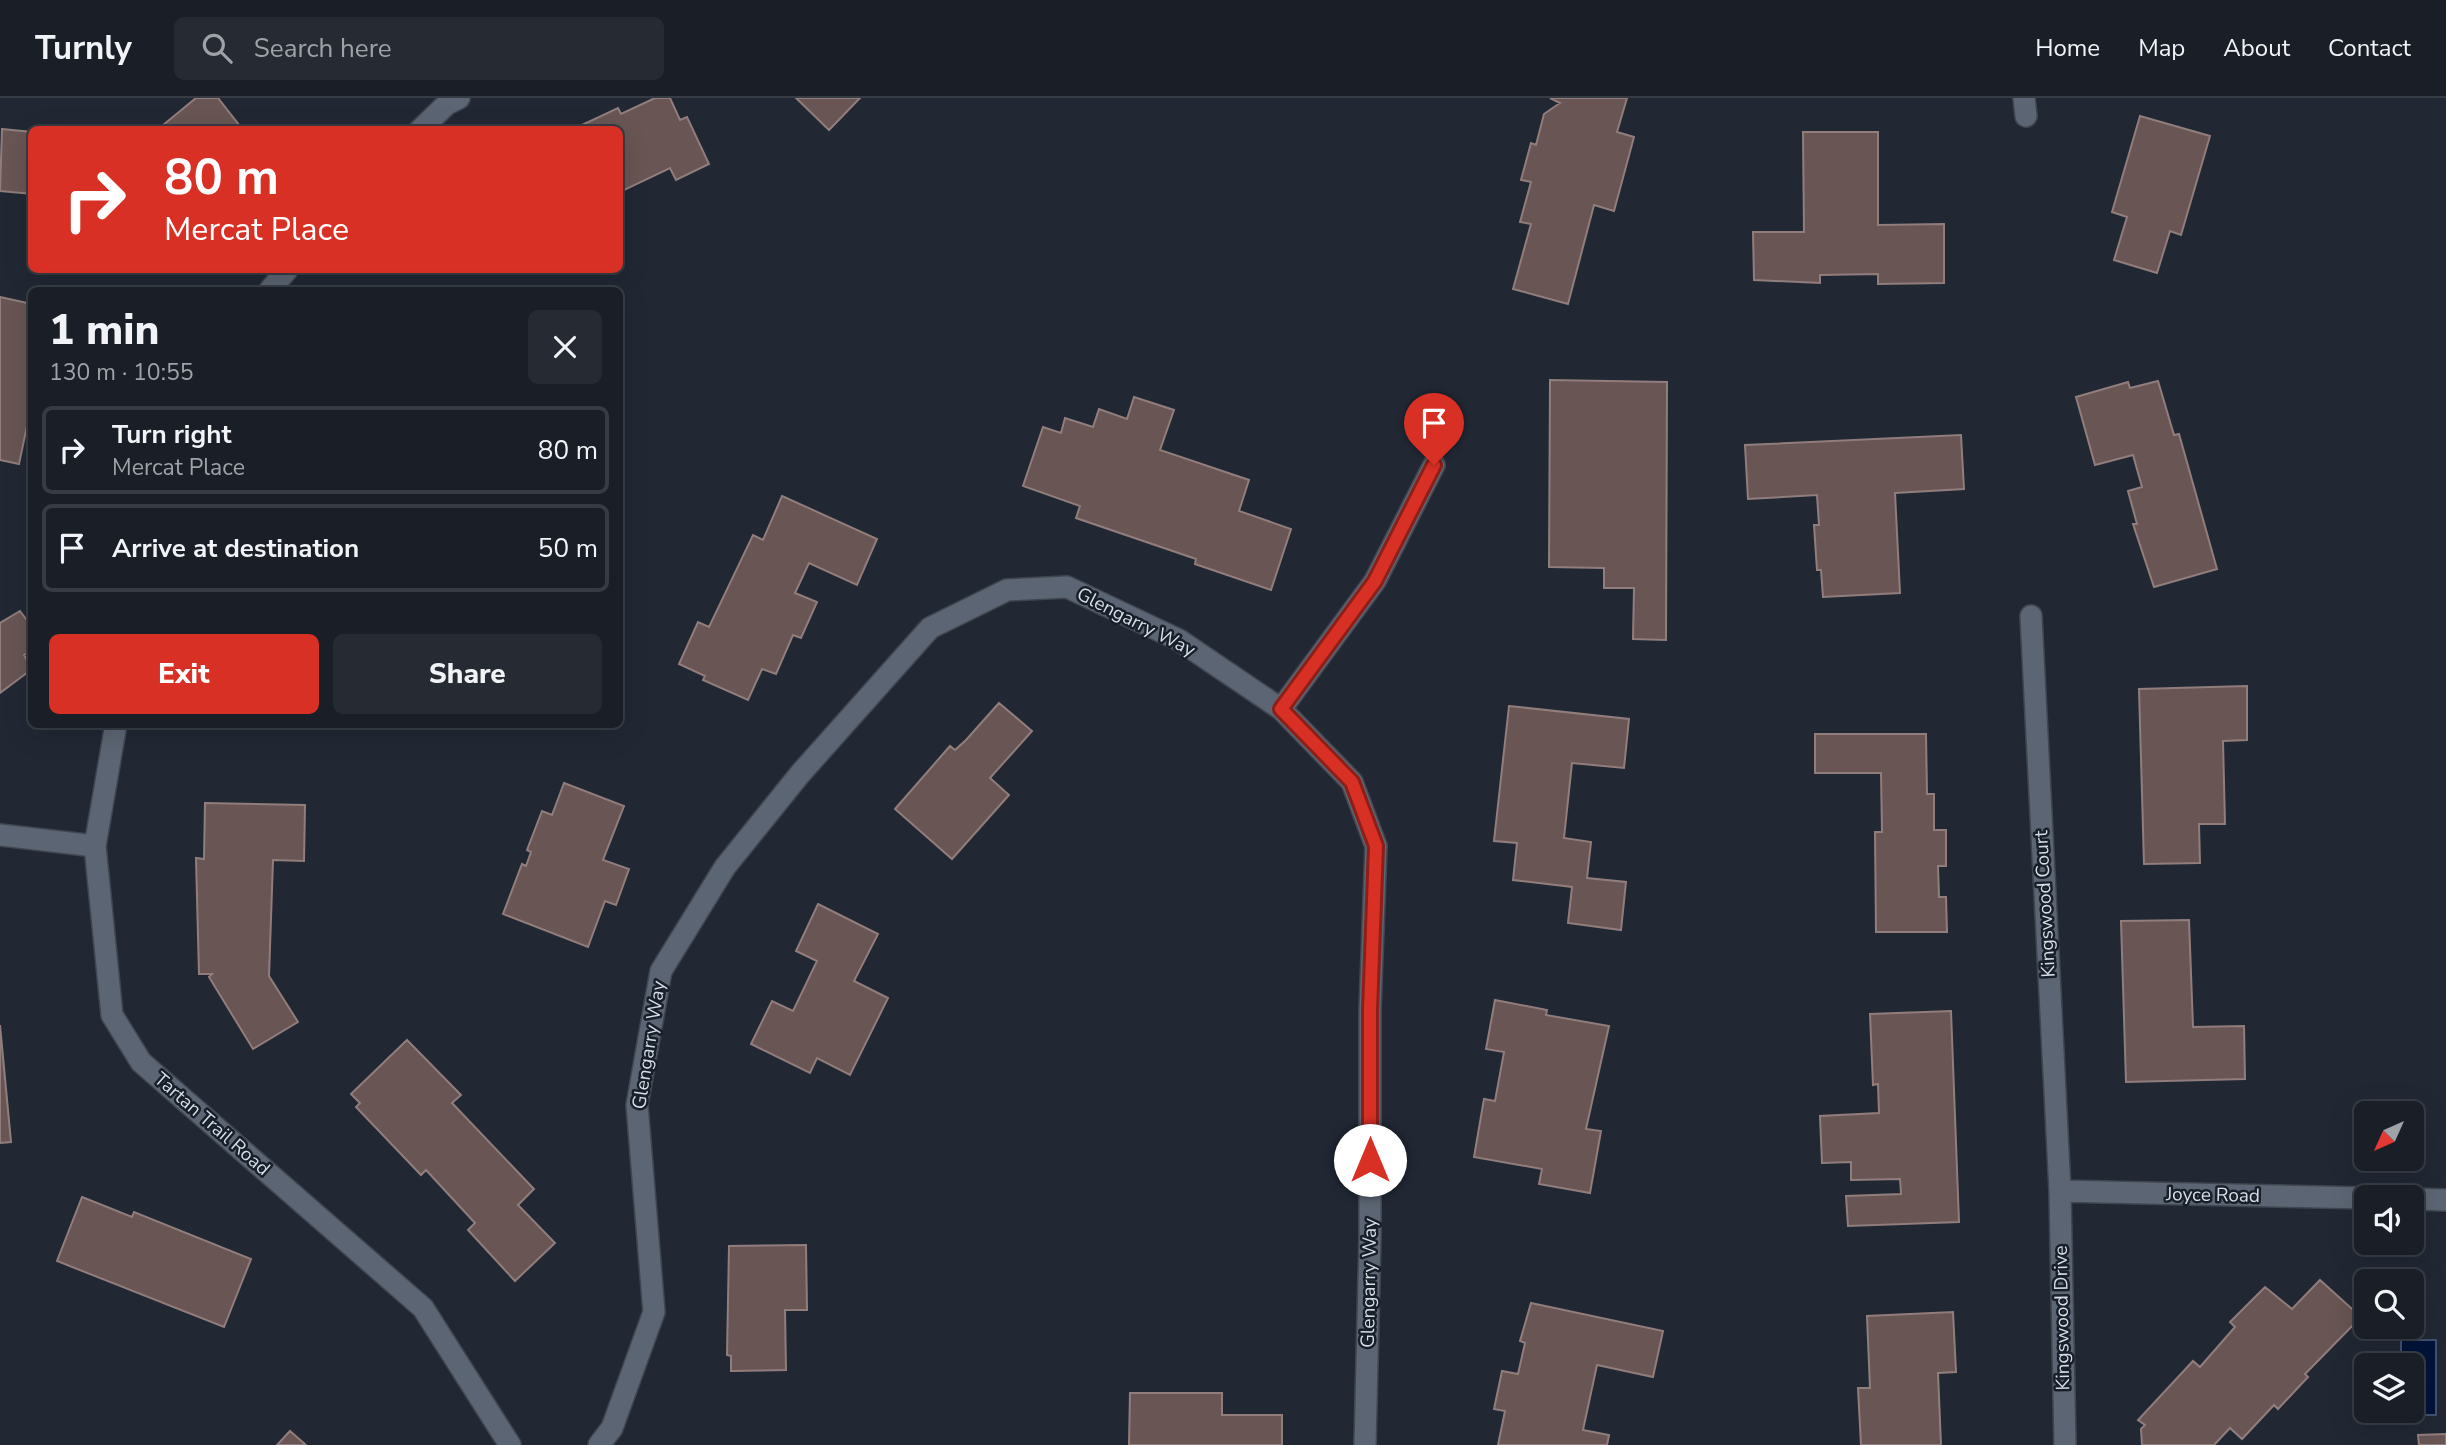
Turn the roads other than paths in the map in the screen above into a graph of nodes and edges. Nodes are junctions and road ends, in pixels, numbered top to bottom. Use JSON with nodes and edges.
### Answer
{"nodes":[{"id":1,"x":448,"y":100,"type":"edge"},
{"id":2,"x":424,"y":126,"type":"edge"},
{"id":3,"x":284,"y":273,"type":"edge"},
{"id":4,"x":273,"y":287,"type":"edge"},
{"id":5,"x":1434,"y":465,"type":"dead end"},
{"id":6,"x":2031,"y":616,"type":"dead end"},
{"id":7,"x":1281,"y":709,"type":"junction"},
{"id":8,"x":115,"y":728,"type":"edge"},
{"id":9,"x":0,"y":835,"type":"edge"},
{"id":10,"x":95,"y":846,"type":"junction"},
{"id":11,"x":2060,"y":1191,"type":"junction"},
{"id":12,"x":2354,"y":1198,"type":"edge"},
{"id":13,"x":2424,"y":1199,"type":"edge"},
{"id":14,"x":2446,"y":1200,"type":"edge"},
{"id":15,"x":510,"y":1445,"type":"edge"},
{"id":16,"x":599,"y":1445,"type":"edge"},
{"id":17,"x":1365,"y":1445,"type":"edge"},
{"id":18,"x":2065,"y":1445,"type":"edge"}],
"edges":[{"from":1,"to":2,"type":"street"},
{"from":3,"to":4,"type":"street"},
{"from":5,"to":7,"type":"street"},
{"from":6,"to":11,"type":"street","name":"Kingswood Court"},
{"from":7,"to":16,"type":"street","name":"Glengarry Way"},
{"from":7,"to":17,"type":"street","name":"Glengarry Way"},
{"from":8,"to":10,"type":"street","name":"Tartan Trail Road"},
{"from":9,"to":10,"type":"street"},
{"from":10,"to":15,"type":"street","name":"Tartan Trail Road"},
{"from":11,"to":12,"type":"street","name":"Joyce Road"},
{"from":11,"to":18,"type":"street","name":"Kingswood Drive"},
{"from":13,"to":14,"type":"street"}]}
